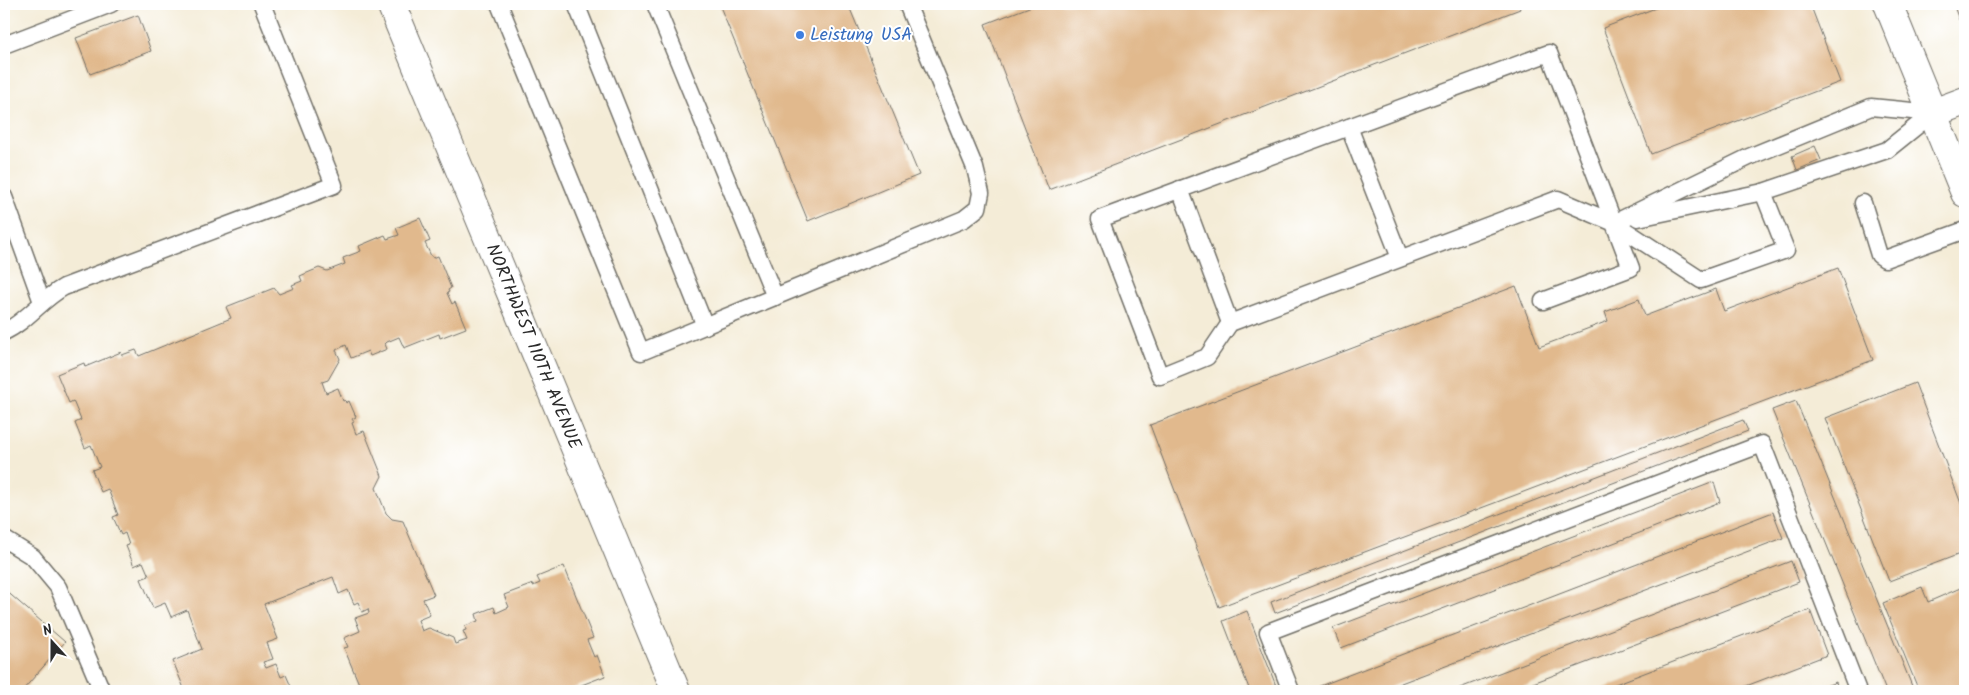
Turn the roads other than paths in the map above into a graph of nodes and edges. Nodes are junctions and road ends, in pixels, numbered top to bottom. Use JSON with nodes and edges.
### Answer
{"nodes":[{"id":1,"x":111,"y":4,"type":"edge"},
{"id":2,"x":262,"y":4,"type":"edge"},
{"id":3,"x":391,"y":4,"type":"edge"},
{"id":4,"x":499,"y":4,"type":"edge"},
{"id":5,"x":576,"y":4,"type":"edge"},
{"id":6,"x":655,"y":4,"type":"edge"},
{"id":7,"x":907,"y":4,"type":"edge"},
{"id":8,"x":1888,"y":4,"type":"edge"},
{"id":9,"x":4,"y":45,"type":"edge"},
{"id":10,"x":1965,"y":101,"type":"edge"},
{"id":11,"x":1933,"y":114,"type":"junction"},
{"id":12,"x":1349,"y":127,"type":"junction"},
{"id":13,"x":1180,"y":189,"type":"junction"},
{"id":14,"x":1763,"y":192,"type":"junction"},
{"id":15,"x":1965,"y":193,"type":"edge"},
{"id":16,"x":4,"y":197,"type":"edge"},
{"id":17,"x":1863,"y":203,"type":"dead end"},
{"id":18,"x":1614,"y":223,"type":"junction"},
{"id":19,"x":1965,"y":230,"type":"edge"},
{"id":20,"x":1400,"y":258,"type":"junction"},
{"id":21,"x":775,"y":297,"type":"junction"},
{"id":22,"x":42,"y":302,"type":"junction"},
{"id":23,"x":1543,"y":302,"type":"dead end"},
{"id":24,"x":1230,"y":323,"type":"junction"},
{"id":25,"x":706,"y":326,"type":"junction"},
{"id":26,"x":4,"y":332,"type":"edge"},
{"id":27,"x":4,"y":539,"type":"edge"},
{"id":28,"x":102,"y":691,"type":"edge"},
{"id":29,"x":676,"y":691,"type":"edge"},
{"id":30,"x":1291,"y":691,"type":"edge"},
{"id":31,"x":1858,"y":691,"type":"edge"}],
"edges":[{"from":1,"to":9,"type":"lane"},
{"from":2,"to":22,"type":"lane"},
{"from":3,"to":29,"type":"street","name":"NORTHWEST 110TH AVENUE"},
{"from":4,"to":25,"type":"lane"},
{"from":5,"to":25,"type":"lane"},
{"from":6,"to":21,"type":"lane"},
{"from":7,"to":21,"type":"lane"},
{"from":8,"to":11,"type":"street"},
{"from":10,"to":11,"type":"street"},
{"from":11,"to":14,"type":"lane"},
{"from":11,"to":15,"type":"street"},
{"from":11,"to":18,"type":"lane"},
{"from":12,"to":13,"type":"lane"},
{"from":12,"to":18,"type":"lane"},
{"from":12,"to":20,"type":"lane"},
{"from":13,"to":24,"type":"lane"},
{"from":13,"to":24,"type":"lane"},
{"from":14,"to":18,"type":"lane"},
{"from":14,"to":18,"type":"lane"},
{"from":16,"to":22,"type":"lane"},
{"from":17,"to":19,"type":"lane"},
{"from":18,"to":20,"type":"lane"},
{"from":18,"to":23,"type":"lane"},
{"from":20,"to":24,"type":"lane"},
{"from":21,"to":25,"type":"lane"},
{"from":22,"to":26,"type":"lane"},
{"from":27,"to":28,"type":"lane"},
{"from":30,"to":31,"type":"lane"}]}
